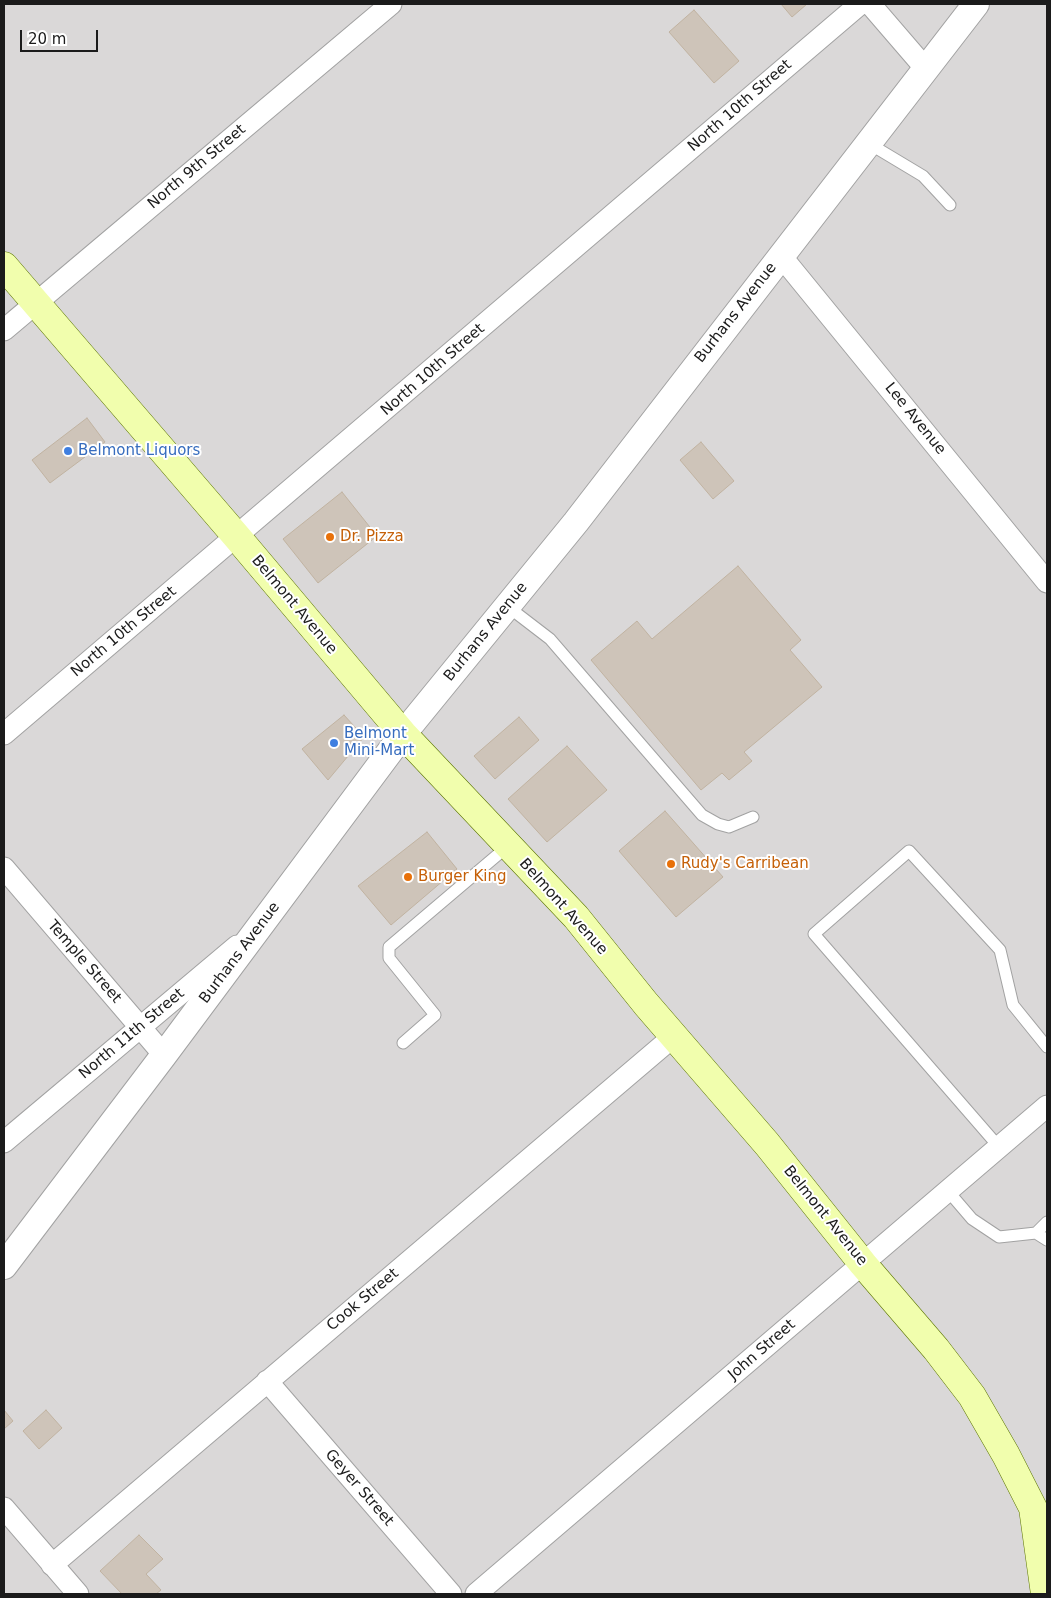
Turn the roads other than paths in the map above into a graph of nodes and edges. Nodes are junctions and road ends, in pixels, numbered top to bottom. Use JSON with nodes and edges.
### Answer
{"nodes":[{"id":1,"x":391,"y":4,"type":"edge"},
{"id":2,"x":860,"y":4,"type":"edge"},
{"id":3,"x":870,"y":4,"type":"edge"},
{"id":4,"x":976,"y":4,"type":"edge"},
{"id":5,"x":926,"y":69,"type":"junction"},
{"id":6,"x":868,"y":143,"type":"junction"},
{"id":7,"x":950,"y":205,"type":"dead end"},
{"id":8,"x":781,"y":256,"type":"junction"},
{"id":9,"x":4,"y":266,"type":"edge"},
{"id":10,"x":36,"y":302,"type":"junction"},
{"id":11,"x":4,"y":330,"type":"edge"},
{"id":12,"x":237,"y":537,"type":"junction"},
{"id":13,"x":1047,"y":582,"type":"edge"},
{"id":14,"x":507,"y":606,"type":"junction"},
{"id":15,"x":4,"y":734,"type":"edge"},
{"id":16,"x":403,"y":734,"type":"junction"},
{"id":17,"x":753,"y":817,"type":"dead end"},
{"id":18,"x":508,"y":846,"type":"junction"},
{"id":19,"x":4,"y":868,"type":"edge"},
{"id":20,"x":260,"y":926,"type":"junction"},
{"id":21,"x":140,"y":1027,"type":"junction"},
{"id":22,"x":674,"y":1036,"type":"junction"},
{"id":23,"x":403,"y":1043,"type":"dead end"},
{"id":24,"x":1047,"y":1047,"type":"edge"},
{"id":25,"x":164,"y":1056,"type":"junction"},
{"id":26,"x":1047,"y":1106,"type":"edge"},
{"id":27,"x":4,"y":1142,"type":"edge"},
{"id":28,"x":999,"y":1147,"type":"junction"},
{"id":29,"x":948,"y":1190,"type":"junction"},
{"id":30,"x":1047,"y":1222,"type":"edge"},
{"id":31,"x":1036,"y":1233,"type":"junction"},
{"id":32,"x":1047,"y":1240,"type":"edge"},
{"id":33,"x":863,"y":1264,"type":"junction"},
{"id":34,"x":4,"y":1266,"type":"edge"},
{"id":35,"x":267,"y":1381,"type":"junction"},
{"id":36,"x":4,"y":1508,"type":"edge"},
{"id":37,"x":1043,"y":1553,"type":"edge"},
{"id":38,"x":52,"y":1565,"type":"junction"},
{"id":39,"x":78,"y":1594,"type":"edge"},
{"id":40,"x":451,"y":1594,"type":"edge"},
{"id":41,"x":476,"y":1594,"type":"edge"},
{"id":42,"x":1045,"y":1594,"type":"edge"}],
"edges":[{"from":1,"to":10,"type":"street","name":"North 9th Street"},
{"from":2,"to":12,"type":"street","name":"North 10th Street"},
{"from":3,"to":5,"type":"street"},
{"from":4,"to":5,"type":"street","name":"Burhans Avenue"},
{"from":5,"to":6,"type":"street","name":"Burhans Avenue"},
{"from":6,"to":7,"type":"lane"},
{"from":6,"to":8,"type":"street","name":"Burhans Avenue"},
{"from":8,"to":13,"type":"street","name":"Lee Avenue"},
{"from":8,"to":14,"type":"street","name":"Burhans Avenue"},
{"from":9,"to":10,"type":"main road","name":"Belmont Avenue"},
{"from":10,"to":11,"type":"street","name":"North 9th Street"},
{"from":10,"to":12,"type":"main road","name":"Belmont Avenue"},
{"from":12,"to":15,"type":"street","name":"North 10th Street"},
{"from":12,"to":16,"type":"main road","name":"Belmont Avenue"},
{"from":14,"to":16,"type":"street","name":"Burhans Avenue"},
{"from":14,"to":17,"type":"lane"},
{"from":16,"to":18,"type":"main road","name":"Belmont Avenue"},
{"from":16,"to":20,"type":"street","name":"Burhans Avenue"},
{"from":18,"to":22,"type":"main road","name":"Belmont Avenue"},
{"from":18,"to":23,"type":"lane"},
{"from":19,"to":21,"type":"street","name":"Temple Street"},
{"from":20,"to":21,"type":"street","name":"North 11th Street"},
{"from":20,"to":25,"type":"street","name":"Burhans Avenue"},
{"from":21,"to":25,"type":"street","name":"Temple Street"},
{"from":21,"to":27,"type":"street","name":"North 11th Street"},
{"from":22,"to":33,"type":"main road","name":"Belmont Avenue"},
{"from":22,"to":35,"type":"street","name":"Cook Street"},
{"from":24,"to":28,"type":"lane"},
{"from":25,"to":34,"type":"street","name":"Burhans Avenue"},
{"from":26,"to":28,"type":"street","name":"John Street"},
{"from":28,"to":29,"type":"street","name":"John Street"},
{"from":29,"to":31,"type":"lane"},
{"from":29,"to":33,"type":"street","name":"John Street"},
{"from":30,"to":31,"type":"lane"},
{"from":31,"to":32,"type":"lane"},
{"from":33,"to":37,"type":"main road","name":"Belmont Avenue"},
{"from":33,"to":41,"type":"street","name":"John Street"},
{"from":35,"to":38,"type":"street","name":"Cook Street"},
{"from":35,"to":40,"type":"street","name":"Geyer Street"},
{"from":36,"to":38,"type":"street"},
{"from":37,"to":42,"type":"main road","name":"Belmont Avenue"},
{"from":38,"to":39,"type":"street"}]}
